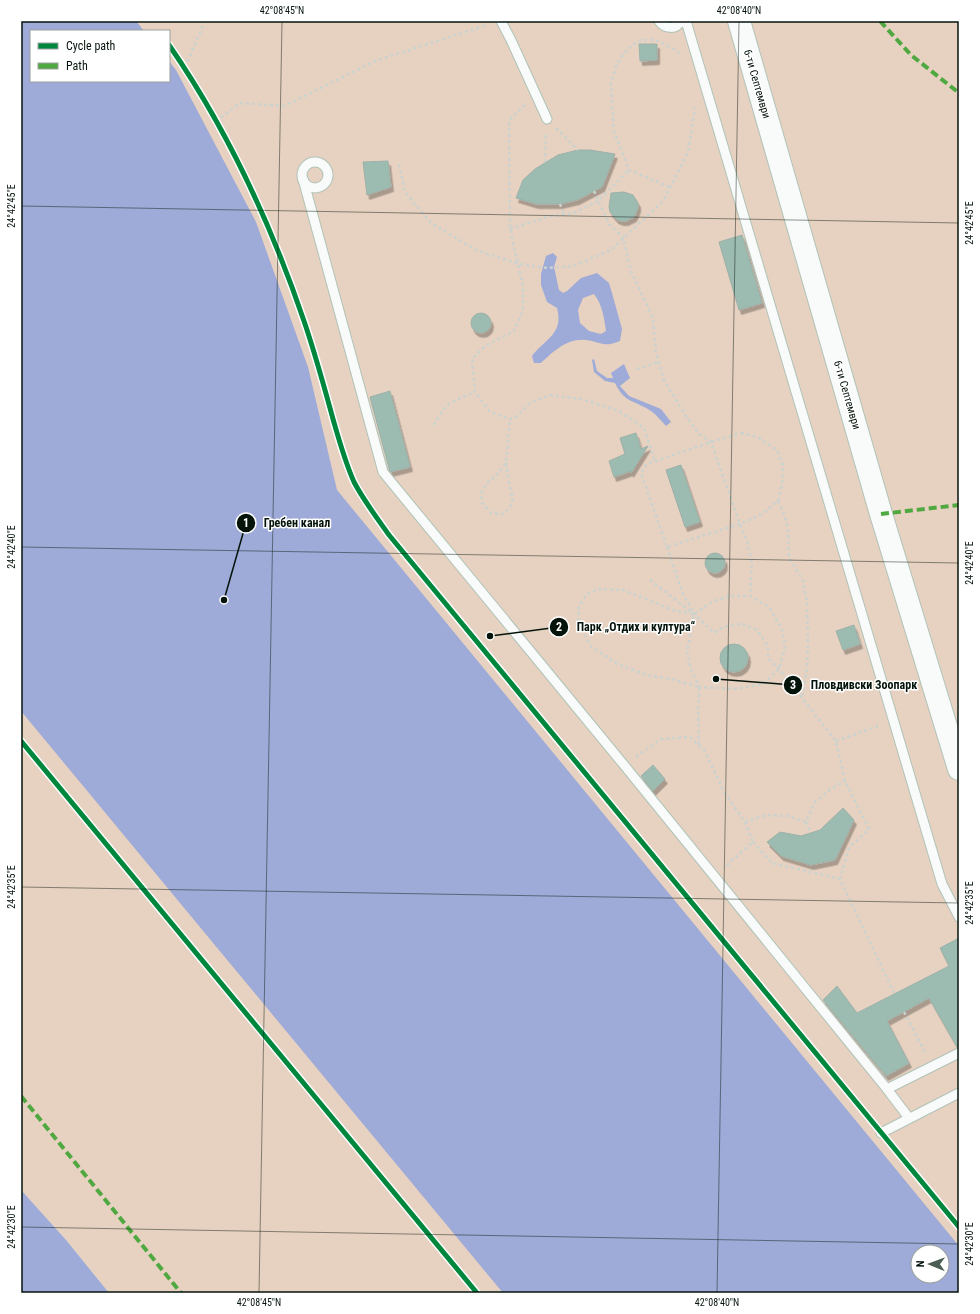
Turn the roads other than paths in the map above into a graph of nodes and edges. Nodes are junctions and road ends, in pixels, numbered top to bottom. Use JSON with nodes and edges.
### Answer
{"nodes":[{"id":1,"x":501,"y":21,"type":"edge"},
{"id":2,"x":659,"y":21,"type":"edge"},
{"id":3,"x":682,"y":21,"type":"edge"},
{"id":4,"x":686,"y":21,"type":"edge"},
{"id":5,"x":738,"y":21,"type":"edge"},
{"id":6,"x":547,"y":119,"type":"road end"},
{"id":7,"x":303,"y":179,"type":"dead end"},
{"id":8,"x":959,"y":769,"type":"edge"},
{"id":9,"x":959,"y":917,"type":"edge"},
{"id":10,"x":959,"y":1053,"type":"edge"},
{"id":11,"x":887,"y":1089,"type":"junction"},
{"id":12,"x":959,"y":1093,"type":"edge"},
{"id":13,"x":909,"y":1118,"type":"junction"},
{"id":14,"x":881,"y":1133,"type":"dead end"}],
"edges":[{"from":1,"to":6,"type":"lane"},
{"from":2,"to":3,"type":"lane"},
{"from":4,"to":9,"type":"lane"},
{"from":5,"to":8,"type":"street","name":"6-ти Септември"},
{"from":7,"to":11,"type":"lane"},
{"from":10,"to":11,"type":"lane"},
{"from":11,"to":13,"type":"lane"},
{"from":12,"to":13,"type":"lane"},
{"from":13,"to":14,"type":"lane"}]}
